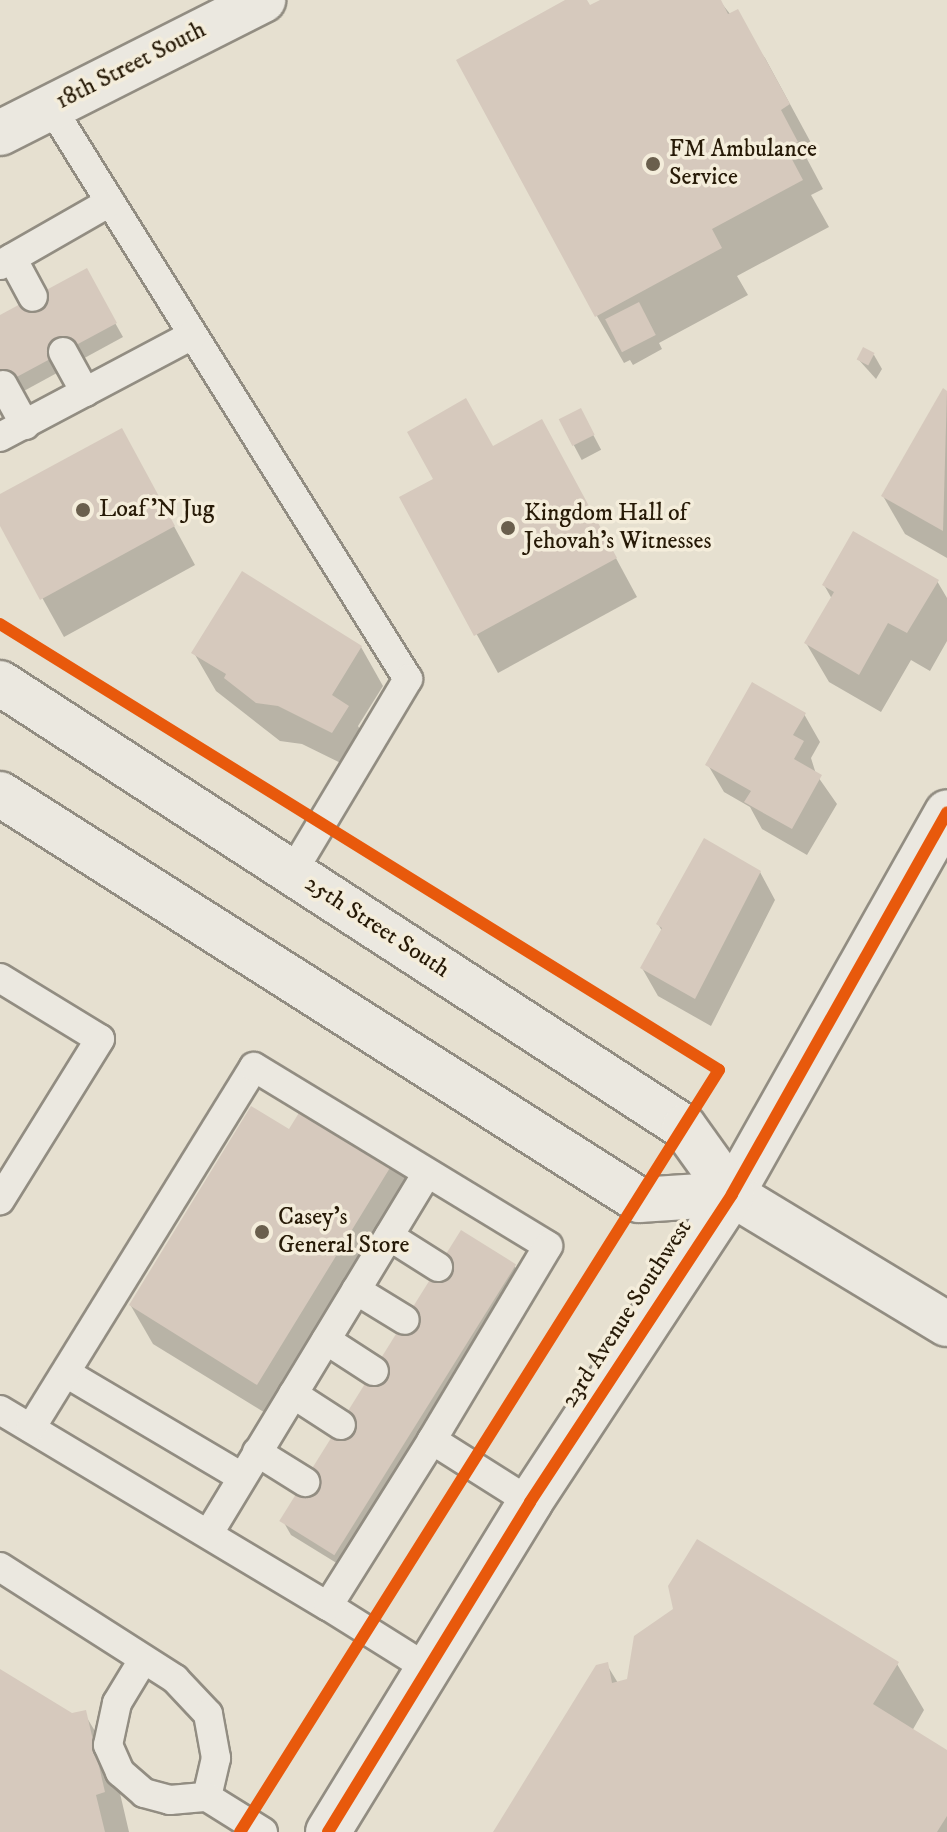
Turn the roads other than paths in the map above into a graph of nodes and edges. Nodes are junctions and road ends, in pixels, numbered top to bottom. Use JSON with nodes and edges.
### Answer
{"nodes":[{"id":1,"x":263,"y":0,"type":"edge"},
{"id":2,"x":51,"y":107,"type":"junction"},
{"id":3,"x":0,"y":133,"type":"edge"},
{"id":4,"x":110,"y":202,"type":"junction"},
{"id":5,"x":6,"y":261,"type":"edge"},
{"id":6,"x":33,"y":297,"type":"dead end"},
{"id":7,"x":193,"y":335,"type":"junction"},
{"id":8,"x":63,"y":352,"type":"dead end"},
{"id":9,"x":3,"y":385,"type":"dead end"},
{"id":10,"x":85,"y":392,"type":"junction"},
{"id":11,"x":12,"y":431,"type":"edge"},
{"id":12,"x":0,"y":683,"type":"edge"},
{"id":13,"x":0,"y":794,"type":"edge"},
{"id":14,"x":947,"y":812,"type":"edge"},
{"id":15,"x":292,"y":873,"type":"junction"},
{"id":16,"x":0,"y":978,"type":"edge"},
{"id":17,"x":427,"y":1173,"type":"junction"},
{"id":18,"x":732,"y":1194,"type":"junction"},
{"id":19,"x":0,"y":1200,"type":"edge"},
{"id":20,"x":389,"y":1236,"type":"junction"},
{"id":21,"x":438,"y":1267,"type":"dead end"},
{"id":22,"x":356,"y":1290,"type":"junction"},
{"id":23,"x":405,"y":1320,"type":"dead end"},
{"id":24,"x":947,"y":1324,"type":"edge"},
{"id":25,"x":326,"y":1340,"type":"junction"},
{"id":26,"x":374,"y":1371,"type":"dead end"},
{"id":27,"x":66,"y":1373,"type":"junction"},
{"id":28,"x":293,"y":1394,"type":"junction"},
{"id":29,"x":0,"y":1410,"type":"edge"},
{"id":30,"x":341,"y":1425,"type":"dead end"},
{"id":31,"x":31,"y":1428,"type":"junction"},
{"id":32,"x":432,"y":1440,"type":"junction"},
{"id":33,"x":257,"y":1452,"type":"junction"},
{"id":34,"x":242,"y":1477,"type":"junction"},
{"id":35,"x":305,"y":1482,"type":"dead end"},
{"id":36,"x":530,"y":1502,"type":"junction"},
{"id":37,"x":209,"y":1533,"type":"junction"},
{"id":38,"x":0,"y":1567,"type":"edge"},
{"id":39,"x":328,"y":1606,"type":"junction"},
{"id":40,"x":143,"y":1660,"type":"junction"},
{"id":41,"x":427,"y":1668,"type":"junction"},
{"id":42,"x":207,"y":1797,"type":"junction"},
{"id":43,"x":263,"y":1832,"type":"edge"},
{"id":44,"x":328,"y":1832,"type":"edge"}],
"edges":[{"from":1,"to":2,"type":"main road","name":"18th Street South"},
{"from":2,"to":3,"type":"main road","name":"18th Street South"},
{"from":2,"to":4,"type":"lane"},
{"from":4,"to":5,"type":"lane"},
{"from":4,"to":7,"type":"lane"},
{"from":5,"to":6,"type":"lane"},
{"from":7,"to":10,"type":"lane"},
{"from":7,"to":15,"type":"lane"},
{"from":8,"to":10,"type":"lane"},
{"from":9,"to":11,"type":"lane"},
{"from":10,"to":11,"type":"lane"},
{"from":12,"to":15,"type":"main road","name":"25th Street South"},
{"from":13,"to":18,"type":"main road"},
{"from":14,"to":18,"type":"main road","name":"23rd Avenue Southwest"},
{"from":15,"to":18,"type":"main road","name":"25th Street South"},
{"from":16,"to":19,"type":"lane"},
{"from":17,"to":20,"type":"lane"},
{"from":17,"to":27,"type":"lane"},
{"from":17,"to":32,"type":"lane"},
{"from":18,"to":24,"type":"main road","name":"25th Street South"},
{"from":18,"to":36,"type":"main road","name":"23rd Avenue Southwest"},
{"from":20,"to":21,"type":"lane"},
{"from":20,"to":22,"type":"lane"},
{"from":22,"to":23,"type":"lane"},
{"from":22,"to":25,"type":"lane"},
{"from":25,"to":26,"type":"lane"},
{"from":25,"to":28,"type":"lane"},
{"from":27,"to":31,"type":"lane"},
{"from":27,"to":34,"type":"lane"},
{"from":28,"to":30,"type":"lane"},
{"from":28,"to":33,"type":"lane"},
{"from":29,"to":31,"type":"lane"},
{"from":31,"to":37,"type":"lane"},
{"from":32,"to":36,"type":"lane"},
{"from":32,"to":39,"type":"lane"},
{"from":33,"to":34,"type":"lane"},
{"from":33,"to":35,"type":"lane"},
{"from":34,"to":37,"type":"lane"},
{"from":36,"to":41,"type":"main road","name":"23rd Avenue Southwest"},
{"from":37,"to":39,"type":"lane"},
{"from":38,"to":40,"type":"lane"},
{"from":39,"to":41,"type":"lane"},
{"from":40,"to":42,"type":"lane"},
{"from":40,"to":42,"type":"lane"},
{"from":41,"to":44,"type":"main road","name":"23rd Avenue Southwest"},
{"from":42,"to":43,"type":"lane"}]}
